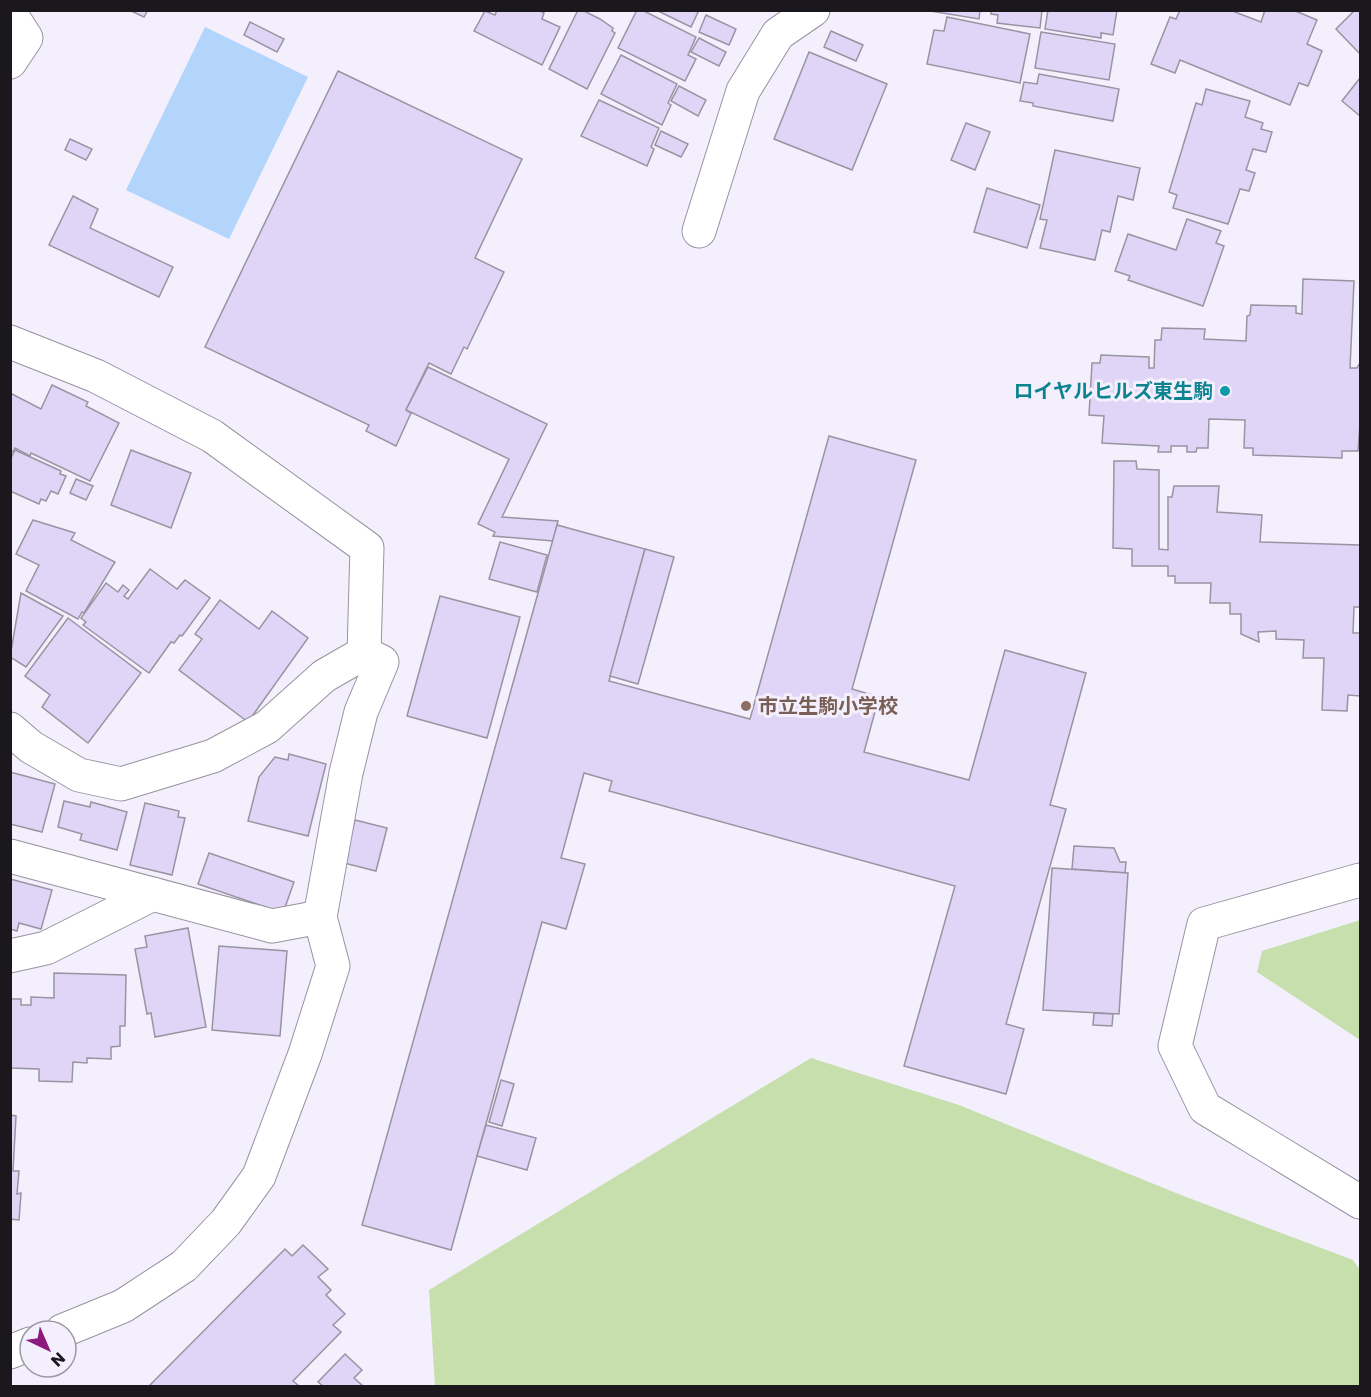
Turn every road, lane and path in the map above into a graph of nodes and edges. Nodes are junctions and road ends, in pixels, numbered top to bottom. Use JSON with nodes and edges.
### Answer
{"nodes":[{"id":1,"x":813,"y":10,"type":"edge"},
{"id":2,"x":10,"y":13,"type":"edge"},
{"id":3,"x":10,"y":62,"type":"edge"},
{"id":4,"x":699,"y":231,"type":"dead end"},
{"id":5,"x":10,"y":342,"type":"edge"},
{"id":6,"x":364,"y":652,"type":"junction"},
{"id":7,"x":10,"y":729,"type":"edge"},
{"id":8,"x":10,"y":856,"type":"edge"},
{"id":9,"x":1360,"y":880,"type":"edge"},
{"id":10,"x":153,"y":894,"type":"junction"},
{"id":11,"x":320,"y":917,"type":"junction"},
{"id":12,"x":10,"y":957,"type":"edge"},
{"id":13,"x":1360,"y":1203,"type":"edge"},
{"id":14,"x":78,"y":1324,"type":"edge"}],
"edges":[{"from":1,"to":4,"type":"street"},
{"from":2,"to":3,"type":"street"},
{"from":5,"to":6,"type":"street"},
{"from":6,"to":7,"type":"street"},
{"from":6,"to":11,"type":"street"},
{"from":8,"to":10,"type":"street"},
{"from":9,"to":13,"type":"street"},
{"from":10,"to":11,"type":"street"},
{"from":10,"to":12,"type":"street"},
{"from":11,"to":14,"type":"street"}]}
